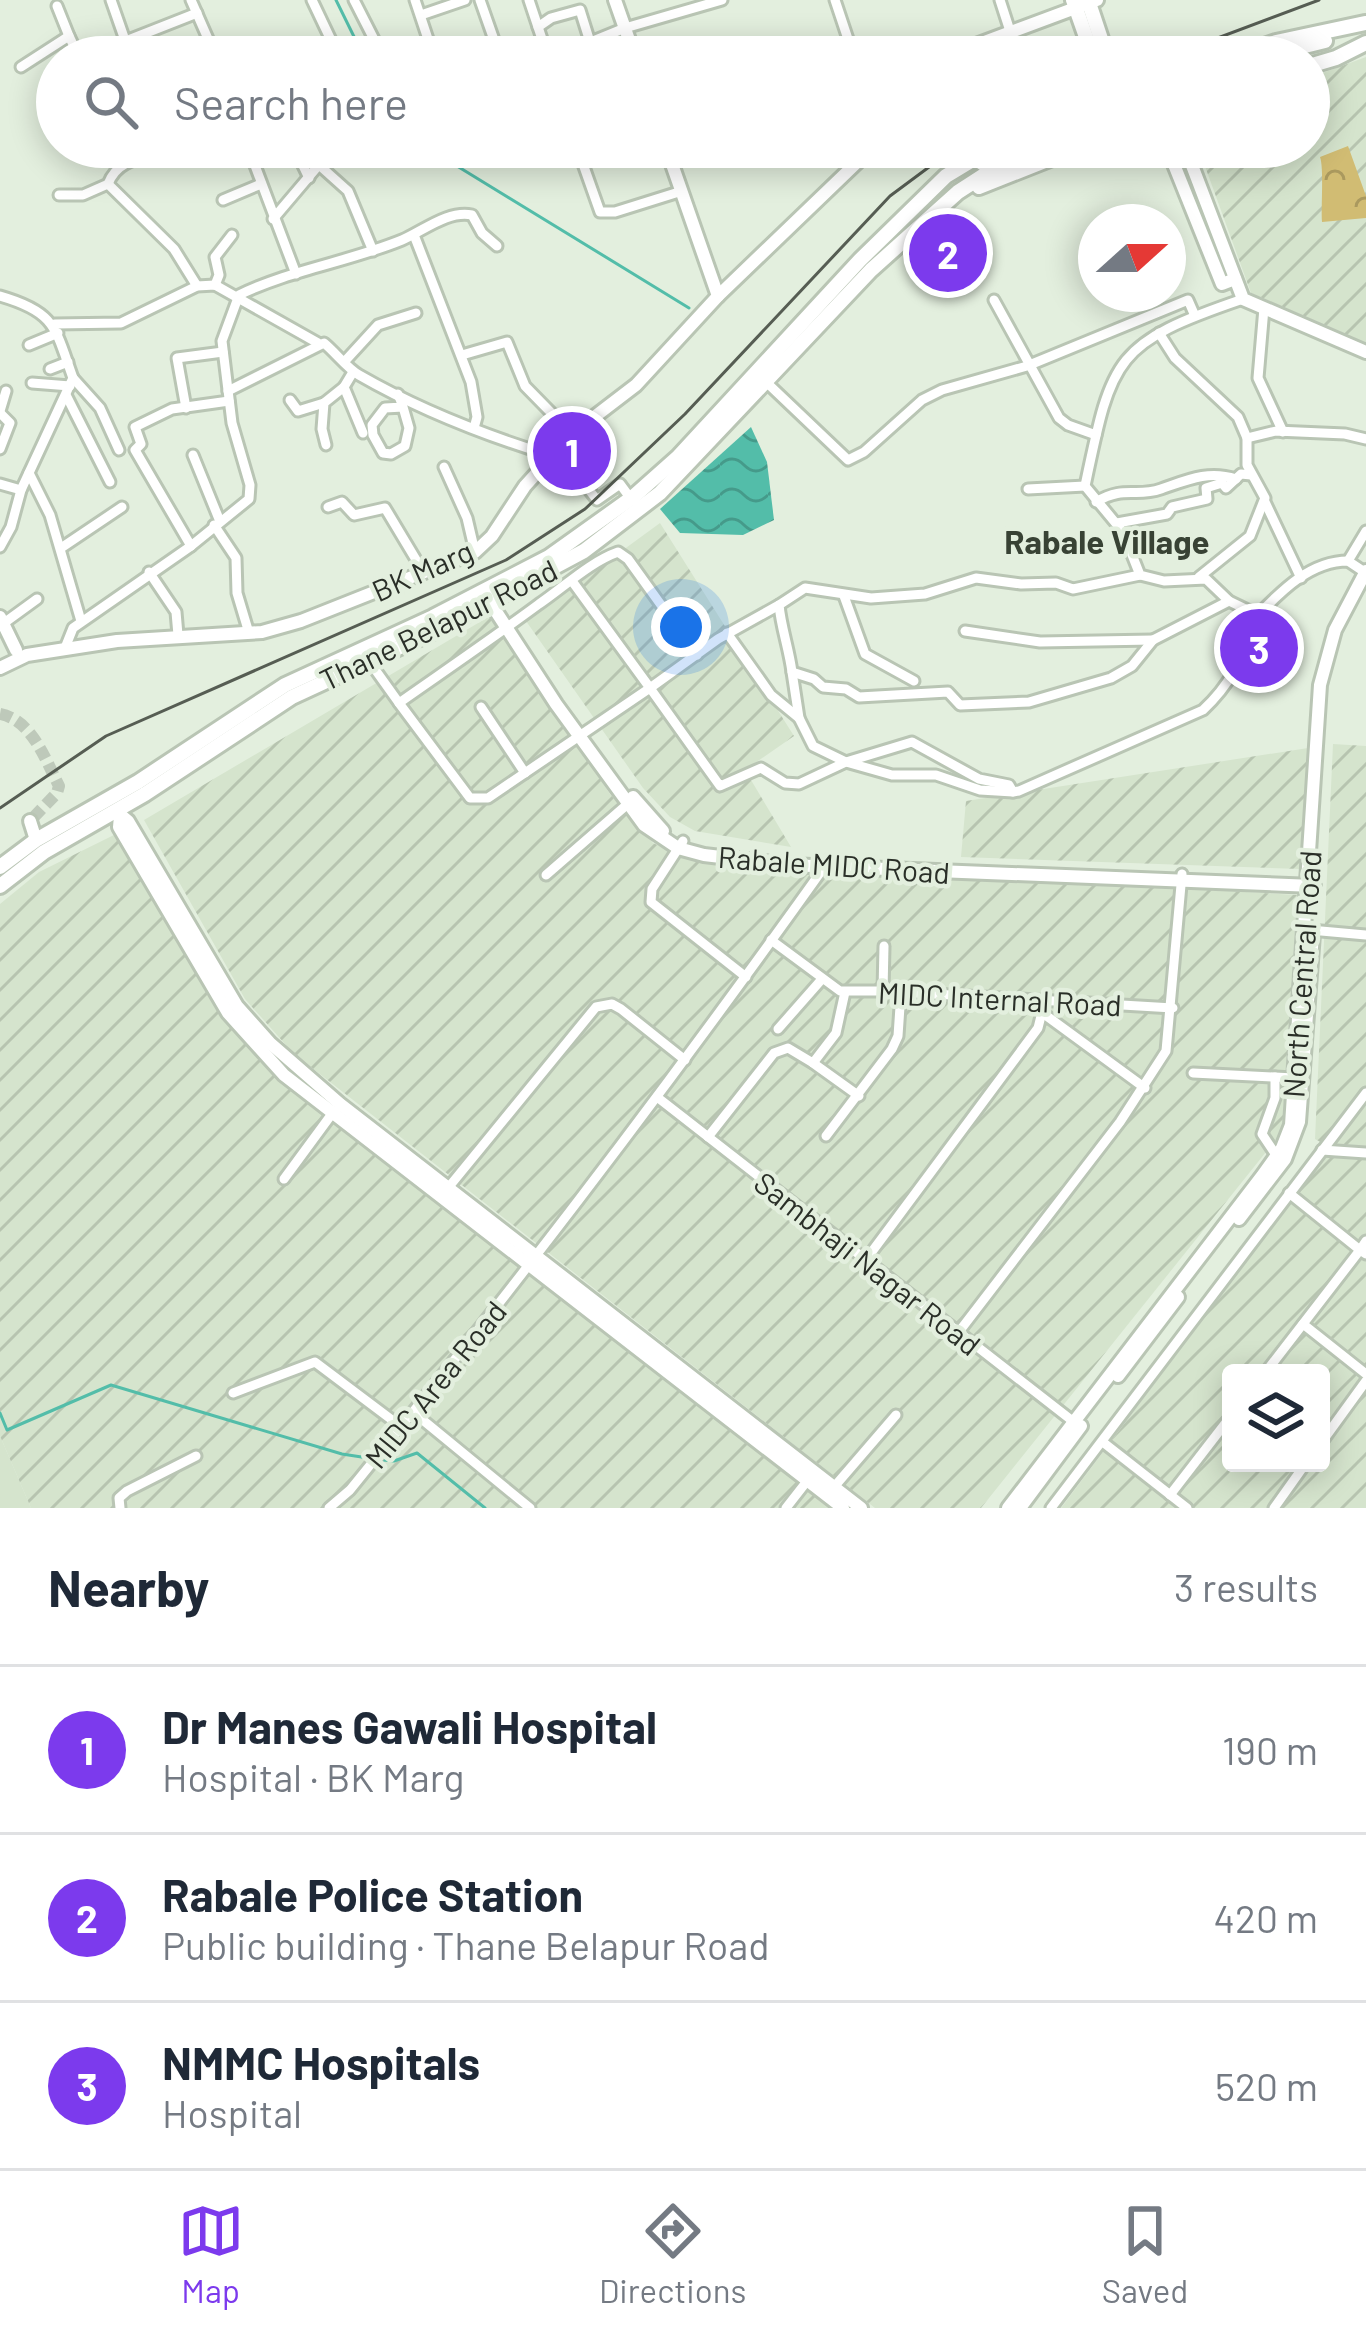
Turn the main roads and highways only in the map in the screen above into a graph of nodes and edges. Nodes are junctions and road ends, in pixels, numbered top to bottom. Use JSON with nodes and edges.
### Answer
{"nodes":[{"id":1,"x":1084,"y":2,"type":"edge"},
{"id":2,"x":1366,"y":23,"type":"edge"},
{"id":3,"x":1090,"y":36,"type":"edge"},
{"id":4,"x":1098,"y":36,"type":"edge"},
{"id":5,"x":1301,"y":36,"type":"edge"},
{"id":6,"x":1330,"y":39,"type":"edge"},
{"id":7,"x":1366,"y":42,"type":"edge"},
{"id":8,"x":1330,"y":54,"type":"edge"},
{"id":9,"x":1330,"y":59,"type":"edge"},
{"id":10,"x":959,"y":168,"type":"edge"},
{"id":11,"x":973,"y":168,"type":"edge"},
{"id":12,"x":999,"y":168,"type":"edge"},
{"id":13,"x":1026,"y":168,"type":"edge"},
{"id":14,"x":926,"y":197,"type":"junction"},
{"id":15,"x":938,"y":210,"type":"junction"},
{"id":16,"x":490,"y":596,"type":"junction"},
{"id":17,"x":0,"y":867,"type":"edge"},
{"id":18,"x":0,"y":886,"type":"edge"}],
"edges":[{"from":1,"to":3,"type":"main road"},
{"from":1,"to":4,"type":"main road"},
{"from":2,"to":5,"type":"main road"},
{"from":2,"to":6,"type":"main road"},
{"from":7,"to":8,"type":"main road"},
{"from":7,"to":9,"type":"main road"},
{"from":10,"to":14,"type":"main road"},
{"from":11,"to":14,"type":"main road"},
{"from":12,"to":15,"type":"main road"},
{"from":13,"to":15,"type":"main road"},
{"from":14,"to":16,"type":"main road","name":"Thane Belapur Road"},
{"from":15,"to":16,"type":"main road","name":"Thane Belapur Road"},
{"from":16,"to":17,"type":"main road","name":"Thane Belapur Road"},
{"from":16,"to":18,"type":"main road","name":"Thane Belapur Road"}]}
